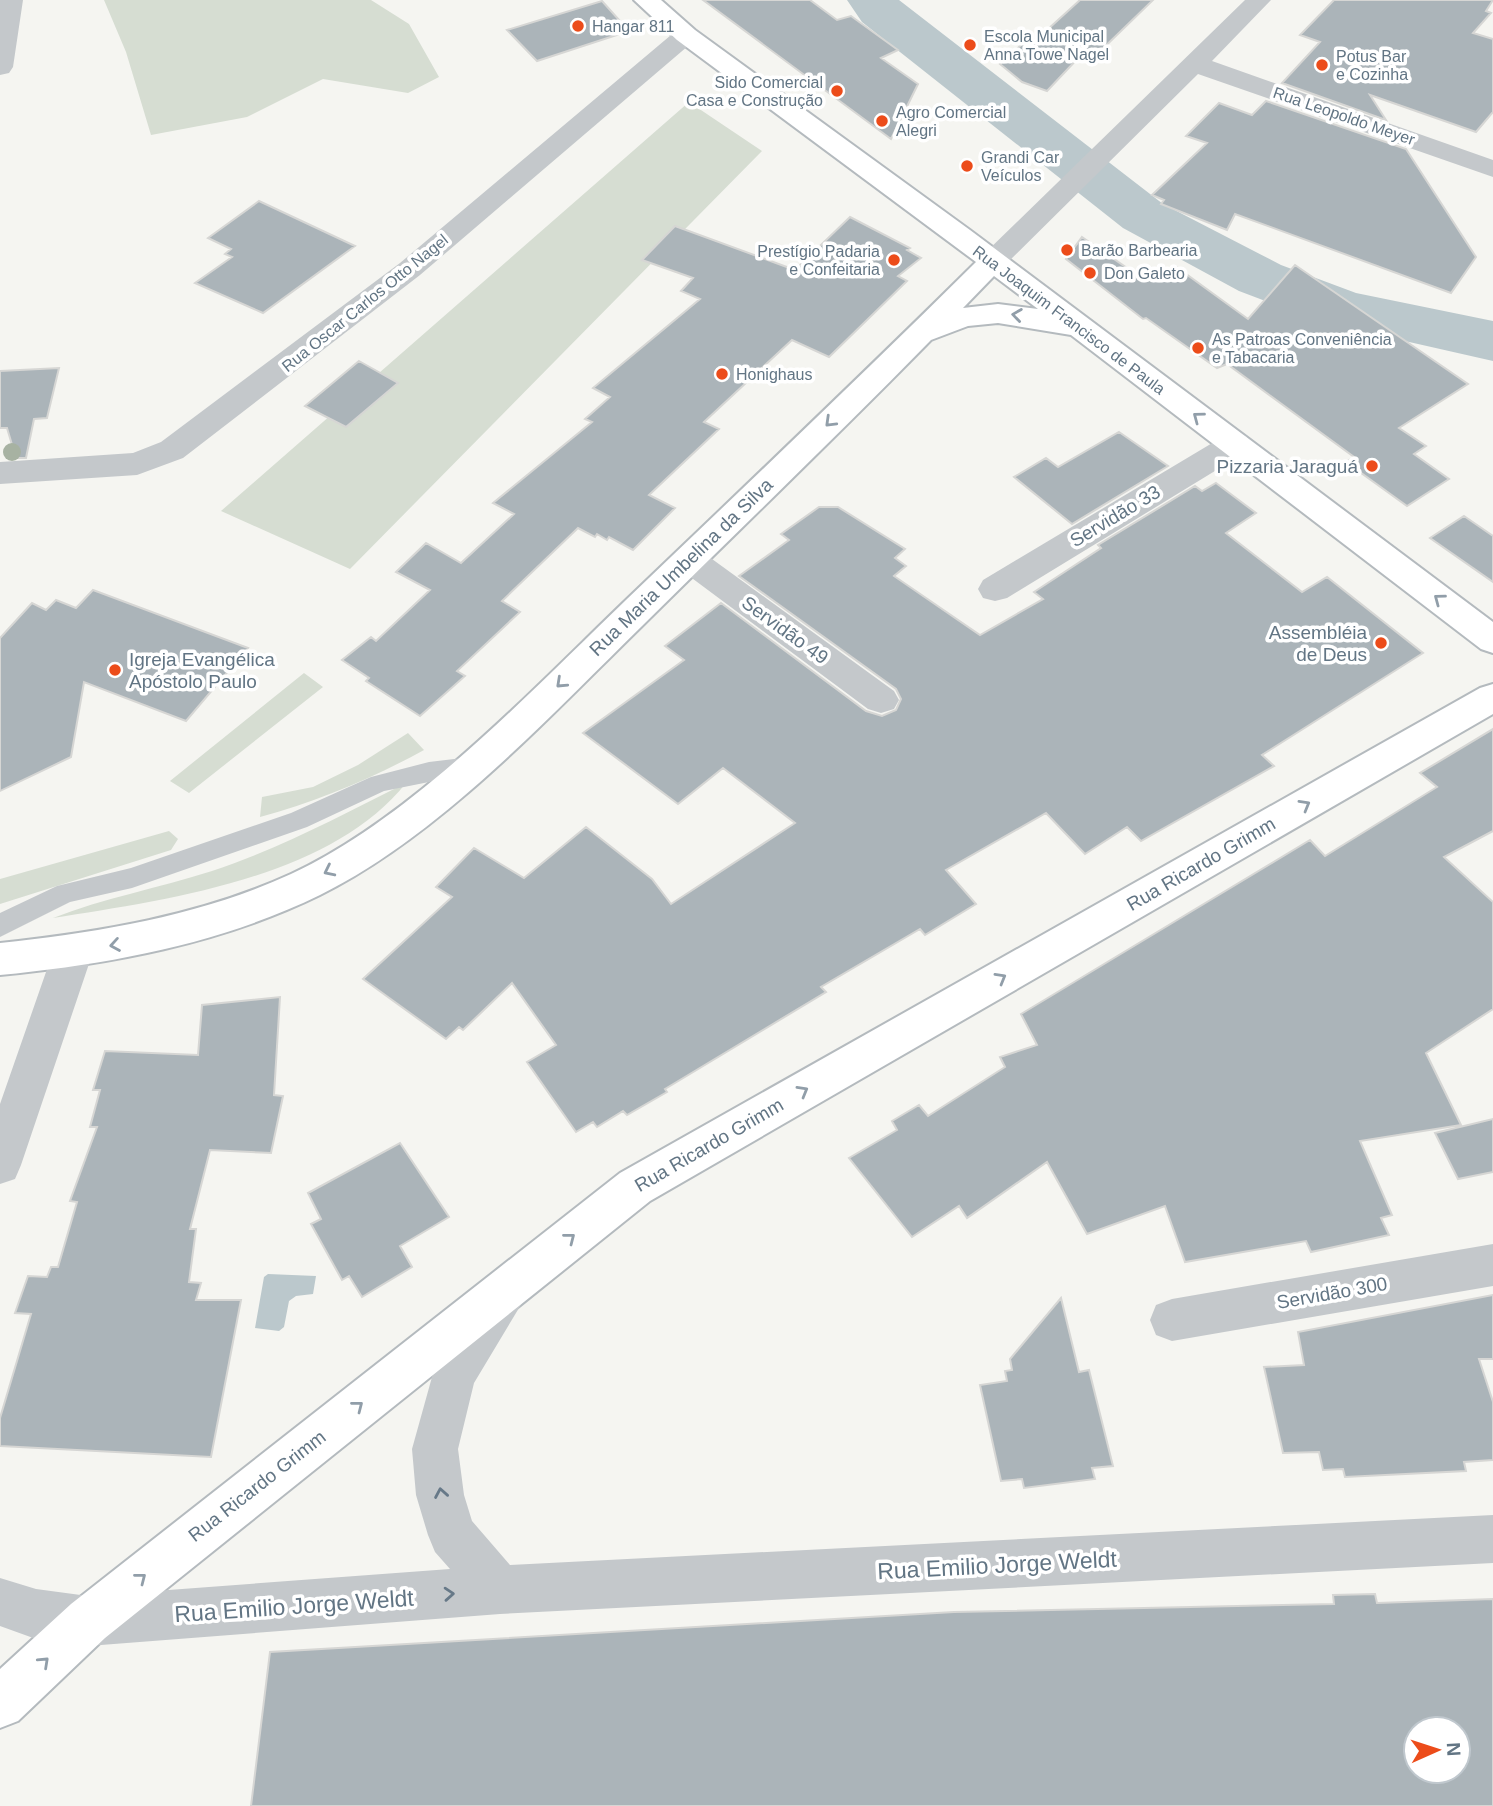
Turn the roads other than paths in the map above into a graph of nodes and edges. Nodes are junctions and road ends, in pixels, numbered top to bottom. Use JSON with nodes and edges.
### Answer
{"nodes":[{"id":1,"x":12,"y":0,"type":"edge"},
{"id":2,"x":646,"y":0,"type":"edge"},
{"id":3,"x":1259,"y":0,"type":"edge"},
{"id":4,"x":686,"y":34,"type":"junction"},
{"id":5,"x":1195,"y":64,"type":"junction"},
{"id":6,"x":0,"y":67,"type":"edge"},
{"id":7,"x":1493,"y":169,"type":"edge"},
{"id":8,"x":993,"y":261,"type":"junction"},
{"id":9,"x":1083,"y":330,"type":"junction"},
{"id":10,"x":914,"y":340,"type":"junction"},
{"id":11,"x":1235,"y":444,"type":"junction"},
{"id":12,"x":0,"y":473,"type":"edge"},
{"id":13,"x":689,"y":559,"type":"junction"},
{"id":14,"x":995,"y":589,"type":"dead end"},
{"id":15,"x":1493,"y":640,"type":"edge"},
{"id":16,"x":1493,"y":697,"type":"edge"},
{"id":17,"x":881,"y":700,"type":"dead end"},
{"id":18,"x":471,"y":766,"type":"junction"},
{"id":19,"x":0,"y":927,"type":"edge"},
{"id":20,"x":73,"y":952,"type":"junction"},
{"id":21,"x":0,"y":959,"type":"edge"},
{"id":22,"x":0,"y":1166,"type":"edge"},
{"id":23,"x":1493,"y":1265,"type":"edge"},
{"id":24,"x":516,"y":1280,"type":"junction"},
{"id":25,"x":1172,"y":1320,"type":"dead end"},
{"id":26,"x":1493,"y":1539,"type":"edge"},
{"id":27,"x":500,"y":1590,"type":"junction"},
{"id":28,"x":0,"y":1602,"type":"edge"},
{"id":29,"x":88,"y":1621,"type":"junction"},
{"id":30,"x":0,"y":1703,"type":"edge"}],
"edges":[{"from":1,"to":6,"type":"street"},
{"from":2,"to":4,"type":"main road","name":"Rua Joaquim Francisco de Paula"},
{"from":3,"to":5,"type":"street","name":"Rua Maria Umbelina da Silva"},
{"from":4,"to":8,"type":"main road","name":"Rua Joaquim Francisco de Paula"},
{"from":4,"to":12,"type":"street","name":"Rua Oscar Carlos Otto Nagel"},
{"from":5,"to":7,"type":"street","name":"Rua Leopoldo Meyer"},
{"from":5,"to":8,"type":"street","name":"Rua Maria Umbelina da Silva"},
{"from":8,"to":9,"type":"main road","name":"Rua Joaquim Francisco de Paula"},
{"from":8,"to":10,"type":"main road","name":"Rua Maria Umbelina da Silva"},
{"from":9,"to":10,"type":"main road","one_way":true},
{"from":11,"to":9,"type":"main road","name":"Rua Joaquim Francisco de Paula","one_way":true},
{"from":10,"to":13,"type":"main road","name":"Rua Maria Umbelina da Silva","one_way":true},
{"from":11,"to":14,"type":"street","name":"Servidão 33"},
{"from":15,"to":11,"type":"main road","name":"Rua Joaquim Francisco de Paula","one_way":true},
{"from":13,"to":17,"type":"street","name":"Servidão 49"},
{"from":13,"to":18,"type":"main road","name":"Rua Maria Umbelina da Silva","one_way":true},
{"from":24,"to":16,"type":"main road","name":"Rua Ricardo Grimm","one_way":true},
{"from":18,"to":19,"type":"lane"},
{"from":18,"to":20,"type":"main road","name":"Rua Maria Umbelina da Silva","one_way":true},
{"from":20,"to":21,"type":"main road","name":"Rua Maria Umbelina da Silva"},
{"from":20,"to":22,"type":"street"},
{"from":23,"to":25,"type":"street","name":"Servidão 300"},
{"from":27,"to":24,"type":"street","one_way":true},
{"from":29,"to":24,"type":"main road","name":"Rua Ricardo Grimm","one_way":true},
{"from":26,"to":27,"type":"street","name":"Rua Emilio Jorge Weldt"},
{"from":29,"to":27,"type":"street","name":"Rua Emilio Jorge Weldt","one_way":true},
{"from":28,"to":29,"type":"street","name":"Rua Emilio Jorge Weldt"},
{"from":30,"to":29,"type":"main road","name":"Rua Ricardo Grimm","one_way":true}]}
